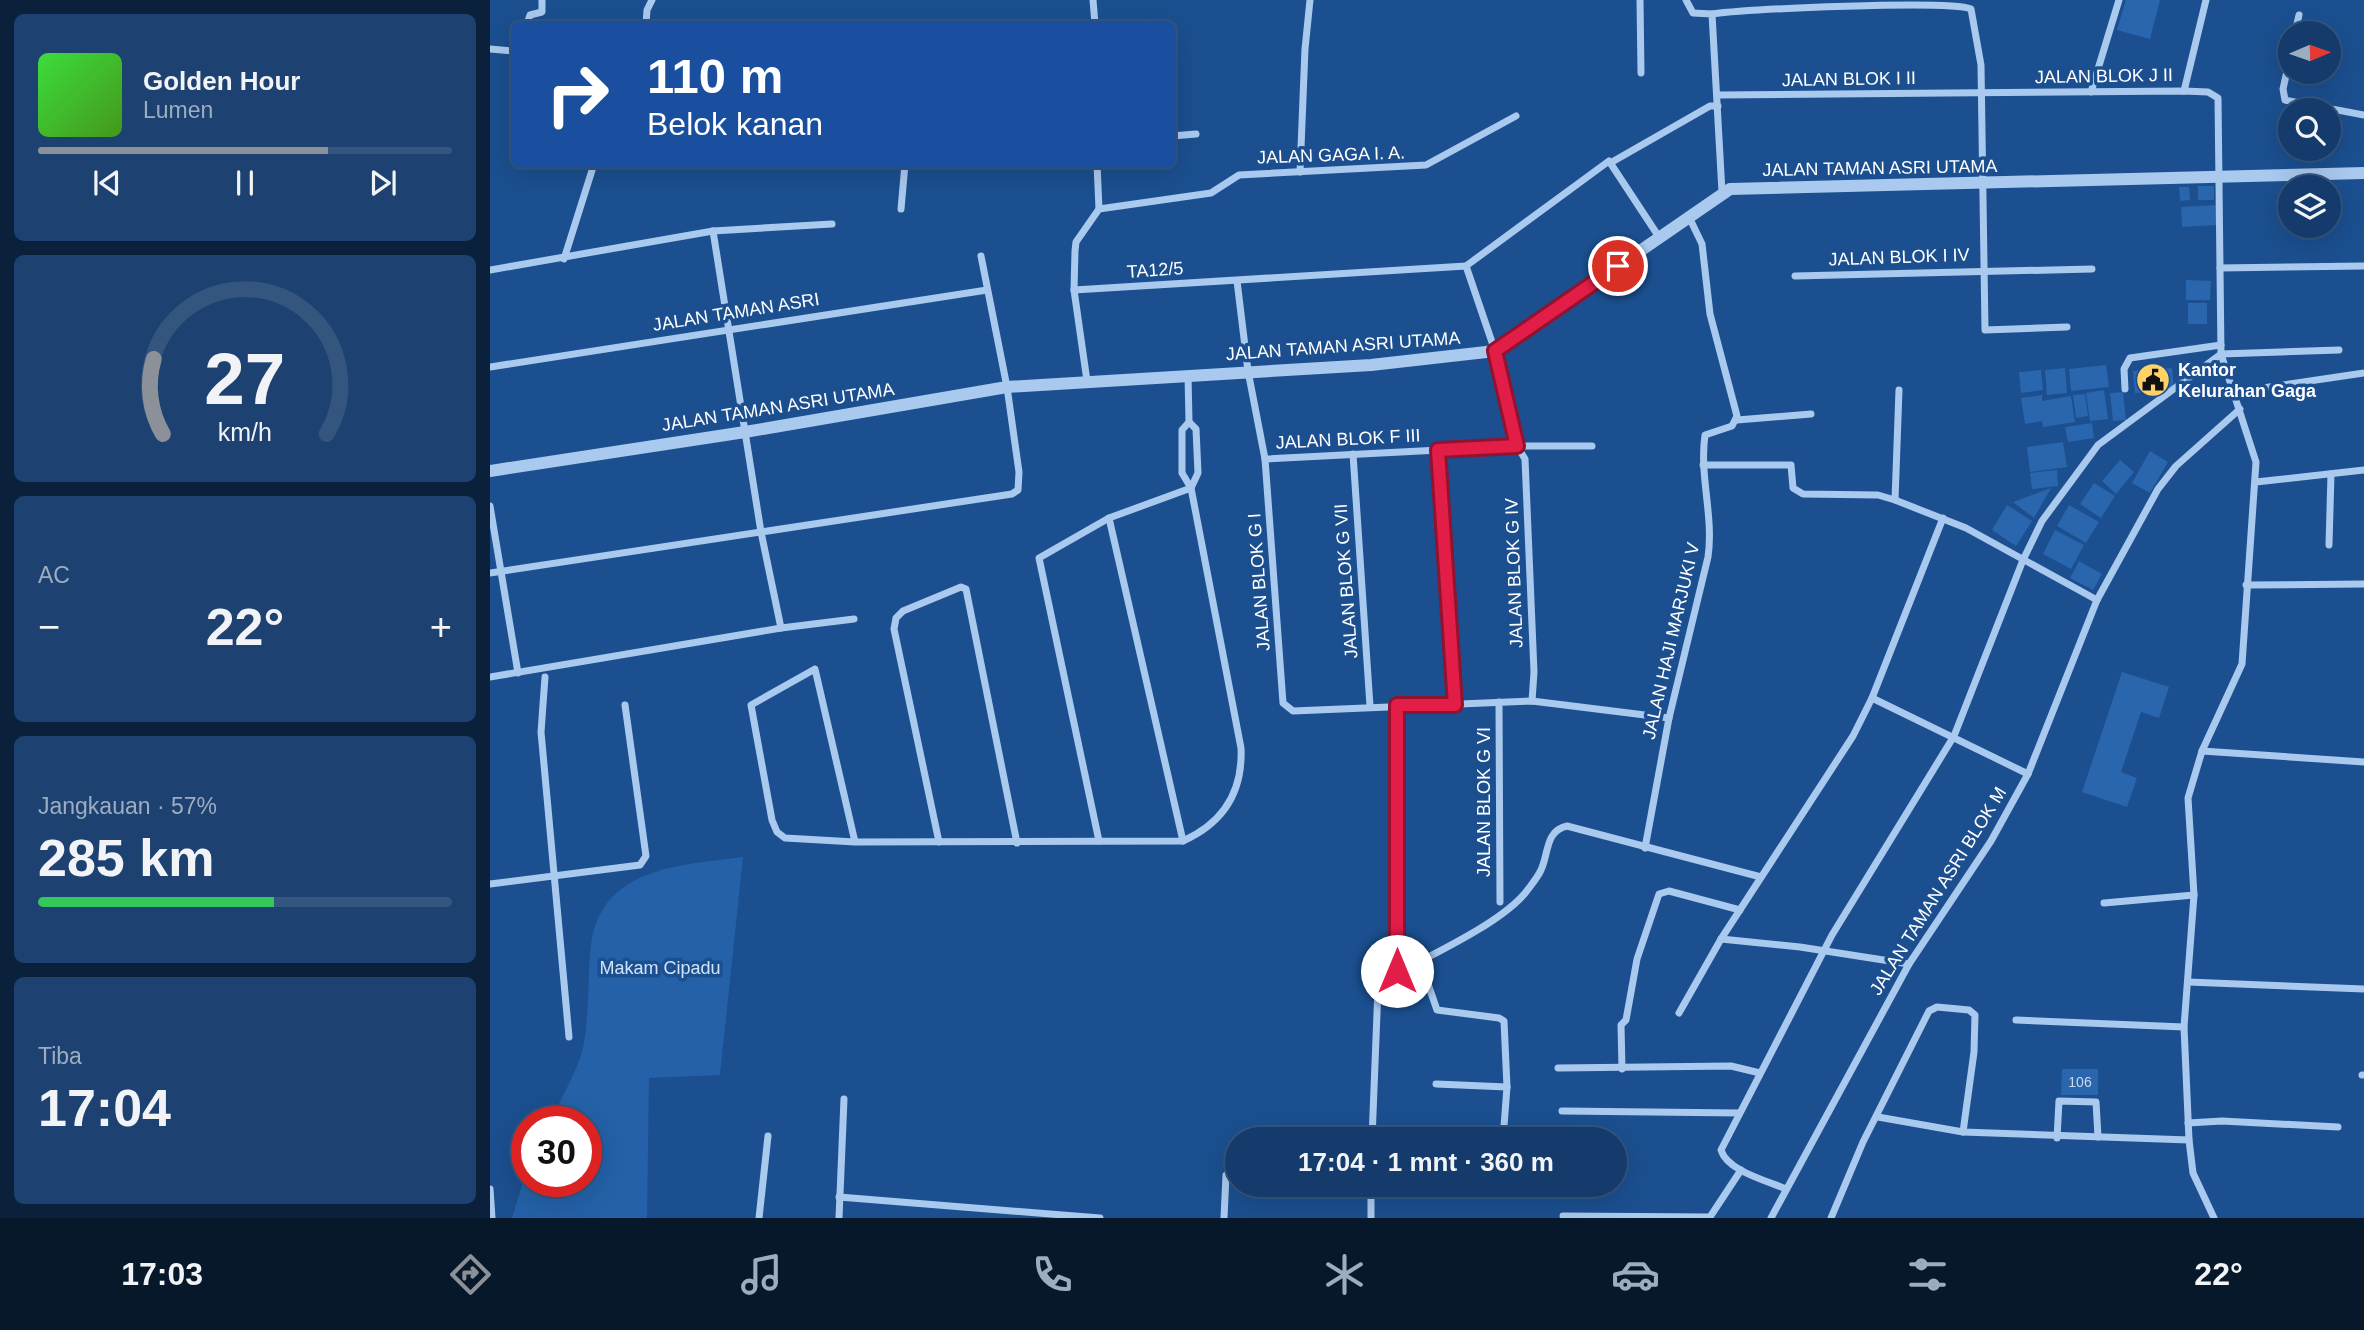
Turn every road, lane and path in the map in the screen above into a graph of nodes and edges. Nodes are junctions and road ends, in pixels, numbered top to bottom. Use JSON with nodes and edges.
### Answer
{"nodes":[{"id":1,"x":542,"y":0,"type":"edge"},
{"id":2,"x":652,"y":0,"type":"edge"},
{"id":3,"x":1093,"y":0,"type":"edge"},
{"id":4,"x":1310,"y":0,"type":"edge"},
{"id":5,"x":1640,"y":0,"type":"edge"},
{"id":6,"x":1686,"y":0,"type":"edge"},
{"id":7,"x":2119,"y":0,"type":"edge"},
{"id":8,"x":2206,"y":0,"type":"edge"},
{"id":9,"x":1857,"y":3,"type":"edge"},
{"id":10,"x":1938,"y":3,"type":"edge"},
{"id":11,"x":1773,"y":4,"type":"edge"},
{"id":12,"x":1712,"y":14,"type":"junction"},
{"id":13,"x":2299,"y":15,"type":"dead end"},
{"id":14,"x":528,"y":21,"type":"edge"},
{"id":15,"x":646,"y":21,"type":"edge"},
{"id":16,"x":1095,"y":21,"type":"edge"},
{"id":17,"x":2298,"y":21,"type":"edge"},
{"id":18,"x":490,"y":49,"type":"edge"},
{"id":19,"x":511,"y":51,"type":"edge"},
{"id":20,"x":1641,"y":73,"type":"dead end"},
{"id":21,"x":2284,"y":84,"type":"edge"},
{"id":22,"x":2184,"y":91,"type":"junction"},
{"id":23,"x":2091,"y":92,"type":"junction"},
{"id":24,"x":1982,"y":93,"type":"junction"},
{"id":25,"x":1717,"y":95,"type":"junction"},
{"id":26,"x":1718,"y":106,"type":"junction"},
{"id":27,"x":2364,"y":115,"type":"edge"},
{"id":28,"x":1516,"y":116,"type":"dead end"},
{"id":29,"x":1196,"y":134,"type":"dead end"},
{"id":30,"x":1176,"y":136,"type":"edge"},
{"id":31,"x":1609,"y":162,"type":"junction"},
{"id":32,"x":593,"y":168,"type":"edge"},
{"id":33,"x":905,"y":168,"type":"edge"},
{"id":34,"x":1097,"y":168,"type":"edge"},
{"id":35,"x":1300,"y":172,"type":"junction"},
{"id":36,"x":2364,"y":173,"type":"edge"},
{"id":37,"x":2222,"y":178,"type":"junction"},
{"id":38,"x":1985,"y":183,"type":"junction"},
{"id":39,"x":1723,"y":192,"type":"junction"},
{"id":40,"x":901,"y":209,"type":"dead end"},
{"id":41,"x":1099,"y":209,"type":"junction"},
{"id":42,"x":1689,"y":217,"type":"junction"},
{"id":43,"x":832,"y":224,"type":"dead end"},
{"id":44,"x":713,"y":231,"type":"junction"},
{"id":45,"x":1659,"y":237,"type":"junction"},
{"id":46,"x":981,"y":256,"type":"dead end"},
{"id":47,"x":564,"y":259,"type":"junction"},
{"id":48,"x":1466,"y":266,"type":"junction"},
{"id":49,"x":2364,"y":266,"type":"edge"},
{"id":50,"x":2220,"y":268,"type":"junction"},
{"id":51,"x":2092,"y":269,"type":"dead end"},
{"id":52,"x":490,"y":270,"type":"edge"},
{"id":53,"x":1986,"y":270,"type":"junction"},
{"id":54,"x":1795,"y":276,"type":"dead end"},
{"id":55,"x":1237,"y":281,"type":"junction"},
{"id":56,"x":987,"y":290,"type":"junction"},
{"id":57,"x":1074,"y":290,"type":"junction"},
{"id":58,"x":2067,"y":327,"type":"dead end"},
{"id":59,"x":727,"y":329,"type":"junction"},
{"id":60,"x":2221,"y":345,"type":"junction"},
{"id":61,"x":2340,"y":350,"type":"dead end"},
{"id":62,"x":1495,"y":351,"type":"junction"},
{"id":63,"x":2221,"y":354,"type":"junction"},
{"id":64,"x":490,"y":367,"type":"edge"},
{"id":65,"x":1242,"y":371,"type":"junction"},
{"id":66,"x":2364,"y":373,"type":"edge"},
{"id":67,"x":1188,"y":375,"type":"junction"},
{"id":68,"x":1087,"y":381,"type":"junction"},
{"id":69,"x":1007,"y":387,"type":"junction"},
{"id":70,"x":2124,"y":389,"type":"dead end"},
{"id":71,"x":1899,"y":390,"type":"dead end"},
{"id":72,"x":2235,"y":392,"type":"junction"},
{"id":73,"x":2240,"y":409,"type":"junction"},
{"id":74,"x":1811,"y":414,"type":"dead end"},
{"id":75,"x":1737,"y":420,"type":"junction"},
{"id":76,"x":1189,"y":422,"type":"junction"},
{"id":77,"x":746,"y":432,"type":"junction"},
{"id":78,"x":1517,"y":446,"type":"junction"},
{"id":79,"x":1592,"y":446,"type":"dead end"},
{"id":80,"x":1438,"y":450,"type":"junction"},
{"id":81,"x":1353,"y":454,"type":"junction"},
{"id":82,"x":1265,"y":459,"type":"junction"},
{"id":83,"x":1703,"y":465,"type":"junction"},
{"id":84,"x":2364,"y":470,"type":"edge"},
{"id":85,"x":490,"y":471,"type":"edge"},
{"id":86,"x":2331,"y":474,"type":"junction"},
{"id":87,"x":2256,"y":482,"type":"junction"},
{"id":88,"x":1191,"y":488,"type":"junction"},
{"id":89,"x":1895,"y":500,"type":"junction"},
{"id":90,"x":490,"y":506,"type":"edge"},
{"id":91,"x":1109,"y":518,"type":"junction"},
{"id":92,"x":1943,"y":519,"type":"junction"},
{"id":93,"x":761,"y":532,"type":"junction"},
{"id":94,"x":2329,"y":545,"type":"dead end"},
{"id":95,"x":2023,"y":560,"type":"junction"},
{"id":96,"x":502,"y":571,"type":"junction"},
{"id":97,"x":490,"y":573,"type":"edge"},
{"id":98,"x":2364,"y":584,"type":"edge"},
{"id":99,"x":2246,"y":585,"type":"junction"},
{"id":100,"x":2097,"y":600,"type":"junction"},
{"id":101,"x":854,"y":619,"type":"dead end"},
{"id":102,"x":780,"y":628,"type":"junction"},
{"id":103,"x":519,"y":673,"type":"junction"},
{"id":104,"x":490,"y":677,"type":"edge"},
{"id":105,"x":545,"y":677,"type":"dead end"},
{"id":106,"x":1872,"y":698,"type":"junction"},
{"id":107,"x":1532,"y":701,"type":"junction"},
{"id":108,"x":1499,"y":702,"type":"junction"},
{"id":109,"x":625,"y":705,"type":"dead end"},
{"id":110,"x":1397,"y":705,"type":"junction"},
{"id":111,"x":1455,"y":705,"type":"junction"},
{"id":112,"x":1370,"y":706,"type":"junction"},
{"id":113,"x":1669,"y":718,"type":"junction"},
{"id":114,"x":1954,"y":736,"type":"junction"},
{"id":115,"x":2202,"y":751,"type":"junction"},
{"id":116,"x":2364,"y":762,"type":"edge"},
{"id":117,"x":2028,"y":774,"type":"junction"},
{"id":118,"x":1099,"y":841,"type":"junction"},
{"id":119,"x":1183,"y":841,"type":"junction"},
{"id":120,"x":855,"y":842,"type":"junction"},
{"id":121,"x":939,"y":842,"type":"junction"},
{"id":122,"x":1017,"y":843,"type":"junction"},
{"id":123,"x":1645,"y":848,"type":"junction"},
{"id":124,"x":556,"y":876,"type":"junction"},
{"id":125,"x":1761,"y":877,"type":"junction"},
{"id":126,"x":490,"y":884,"type":"edge"},
{"id":127,"x":2194,"y":895,"type":"junction"},
{"id":128,"x":1500,"y":902,"type":"dead end"},
{"id":129,"x":2104,"y":903,"type":"dead end"},
{"id":130,"x":1740,"y":910,"type":"junction"},
{"id":131,"x":1721,"y":939,"type":"junction"},
{"id":132,"x":1824,"y":950,"type":"junction"},
{"id":133,"x":1420,"y":961,"type":"junction"},
{"id":134,"x":1909,"y":964,"type":"junction"},
{"id":135,"x":1398,"y":973,"type":"junction"},
{"id":136,"x":2188,"y":982,"type":"junction"},
{"id":137,"x":2364,"y":989,"type":"edge"},
{"id":138,"x":1679,"y":1013,"type":"dead end"},
{"id":139,"x":2016,"y":1020,"type":"dead end"},
{"id":140,"x":2184,"y":1027,"type":"junction"},
{"id":141,"x":569,"y":1037,"type":"dead end"},
{"id":142,"x":1558,"y":1068,"type":"dead end"},
{"id":143,"x":1622,"y":1069,"type":"junction"},
{"id":144,"x":1760,"y":1073,"type":"junction"},
{"id":145,"x":1436,"y":1084,"type":"dead end"},
{"id":146,"x":1507,"y":1087,"type":"junction"},
{"id":147,"x":844,"y":1099,"type":"dead end"},
{"id":148,"x":1562,"y":1111,"type":"dead end"},
{"id":149,"x":1739,"y":1113,"type":"junction"},
{"id":150,"x":1878,"y":1117,"type":"junction"},
{"id":151,"x":2188,"y":1123,"type":"junction"},
{"id":152,"x":1372,"y":1127,"type":"edge"},
{"id":153,"x":1504,"y":1127,"type":"edge"},
{"id":154,"x":2338,"y":1127,"type":"dead end"},
{"id":155,"x":1963,"y":1132,"type":"junction"},
{"id":156,"x":768,"y":1136,"type":"dead end"},
{"id":157,"x":2098,"y":1136,"type":"junction"},
{"id":158,"x":2057,"y":1138,"type":"junction"},
{"id":159,"x":2189,"y":1140,"type":"junction"},
{"id":160,"x":1741,"y":1170,"type":"junction"},
{"id":161,"x":490,"y":1189,"type":"edge"},
{"id":162,"x":1786,"y":1189,"type":"junction"},
{"id":163,"x":1225,"y":1196,"type":"edge"},
{"id":164,"x":839,"y":1197,"type":"junction"},
{"id":165,"x":1371,"y":1197,"type":"edge"},
{"id":166,"x":1563,"y":1216,"type":"dead end"},
{"id":167,"x":492,"y":1218,"type":"edge"},
{"id":168,"x":759,"y":1218,"type":"edge"},
{"id":169,"x":839,"y":1218,"type":"edge"},
{"id":170,"x":1100,"y":1218,"type":"edge"},
{"id":171,"x":1224,"y":1218,"type":"edge"},
{"id":172,"x":1371,"y":1218,"type":"edge"},
{"id":173,"x":1771,"y":1218,"type":"edge"},
{"id":174,"x":1831,"y":1218,"type":"edge"},
{"id":175,"x":2214,"y":1218,"type":"edge"}],
"edges":[{"from":1,"to":14,"type":"street"},
{"from":2,"to":15,"type":"street"},
{"from":3,"to":16,"type":"street"},
{"from":4,"to":35,"type":"street"},
{"from":5,"to":20,"type":"street"},
{"from":6,"to":12,"type":"street"},
{"from":7,"to":23,"type":"street"},
{"from":8,"to":22,"type":"street"},
{"from":9,"to":10,"type":"street"},
{"from":9,"to":11,"type":"street"},
{"from":10,"to":24,"type":"street"},
{"from":11,"to":12,"type":"street"},
{"from":12,"to":25,"type":"street"},
{"from":13,"to":17,"type":"street"},
{"from":18,"to":19,"type":"street"},
{"from":21,"to":27,"type":"street"},
{"from":22,"to":23,"type":"street","name":"JALAN BLOK J II"},
{"from":22,"to":37,"type":"street","name":"JALAN BLOK J II"},
{"from":23,"to":24,"type":"street","name":"JALAN BLOK J II"},
{"from":24,"to":25,"type":"street","name":"JALAN BLOK I II"},
{"from":24,"to":38,"type":"street"},
{"from":25,"to":26,"type":"street"},
{"from":26,"to":31,"type":"street"},
{"from":26,"to":39,"type":"street"},
{"from":28,"to":35,"type":"street","name":"JALAN GAGA I. A."},
{"from":29,"to":30,"type":"street"},
{"from":31,"to":45,"type":"street"},
{"from":31,"to":48,"type":"street"},
{"from":32,"to":47,"type":"street"},
{"from":33,"to":40,"type":"street"},
{"from":34,"to":41,"type":"street"},
{"from":35,"to":41,"type":"street","name":"JALAN GAGA I. A."},
{"from":36,"to":37,"type":"street","name":"JALAN TAMAN ASRI UTAMA"},
{"from":37,"to":38,"type":"street","name":"JALAN TAMAN ASRI UTAMA"},
{"from":37,"to":50,"type":"street"},
{"from":38,"to":39,"type":"street","name":"JALAN TAMAN ASRI UTAMA"},
{"from":38,"to":53,"type":"street"},
{"from":39,"to":42,"type":"street","name":"JALAN TAMAN ASRI UTAMA"},
{"from":41,"to":57,"type":"street"},
{"from":42,"to":45,"type":"street","name":"JALAN TAMAN ASRI UTAMA"},
{"from":42,"to":75,"type":"street"},
{"from":43,"to":44,"type":"street"},
{"from":44,"to":47,"type":"street"},
{"from":44,"to":59,"type":"street"},
{"from":45,"to":62,"type":"street","name":"JALAN TAMAN ASRI UTAMA"},
{"from":46,"to":56,"type":"street"},
{"from":47,"to":52,"type":"street"},
{"from":48,"to":55,"type":"street","name":"TA12/5"},
{"from":48,"to":62,"type":"street"},
{"from":49,"to":50,"type":"street"},
{"from":50,"to":60,"type":"street"},
{"from":51,"to":53,"type":"street"},
{"from":53,"to":54,"type":"street","name":"JALAN BLOK I IV"},
{"from":53,"to":58,"type":"street","name":"JALAN BLOK I IV"},
{"from":55,"to":57,"type":"street","name":"TA12/5"},
{"from":55,"to":65,"type":"street","name":"JALAN BLOK G I"},
{"from":56,"to":59,"type":"street","name":"JALAN TAMAN ASRI"},
{"from":56,"to":69,"type":"street"},
{"from":57,"to":68,"type":"street"},
{"from":59,"to":64,"type":"street","name":"JALAN TAMAN ASRI"},
{"from":59,"to":77,"type":"street"},
{"from":60,"to":63,"type":"street"},
{"from":60,"to":70,"type":"street"},
{"from":61,"to":63,"type":"street"},
{"from":62,"to":65,"type":"street","name":"JALAN TAMAN ASRI UTAMA"},
{"from":62,"to":78,"type":"street","name":"JALAN BLOK G IV"},
{"from":63,"to":72,"type":"street"},
{"from":63,"to":95,"type":"street"},
{"from":65,"to":67,"type":"street","name":"JALAN TAMAN ASRI UTAMA"},
{"from":65,"to":82,"type":"street","name":"JALAN BLOK G I"},
{"from":66,"to":72,"type":"street"},
{"from":67,"to":68,"type":"street","name":"JALAN TAMAN ASRI UTAMA"},
{"from":67,"to":76,"type":"street"},
{"from":68,"to":69,"type":"street","name":"JALAN TAMAN ASRI UTAMA"},
{"from":69,"to":77,"type":"street","name":"JALAN TAMAN ASRI UTAMA"},
{"from":69,"to":93,"type":"street"},
{"from":71,"to":89,"type":"street"},
{"from":72,"to":73,"type":"street"},
{"from":73,"to":87,"type":"street"},
{"from":73,"to":100,"type":"street","name":"JALAN TAMAN ASRI BLOK M"},
{"from":74,"to":75,"type":"street"},
{"from":75,"to":83,"type":"street","name":"JALAN HAJI MARJUKI V"},
{"from":76,"to":88,"type":"street"},
{"from":76,"to":88,"type":"street"},
{"from":77,"to":85,"type":"street","name":"JALAN TAMAN ASRI UTAMA"},
{"from":77,"to":93,"type":"street"},
{"from":78,"to":79,"type":"street","name":"JALAN BLOK F III"},
{"from":78,"to":80,"type":"street","name":"JALAN BLOK F III"},
{"from":78,"to":107,"type":"street","name":"JALAN BLOK G IV"},
{"from":80,"to":81,"type":"street","name":"JALAN BLOK F III"},
{"from":80,"to":111,"type":"street"},
{"from":81,"to":82,"type":"street","name":"JALAN BLOK F III"},
{"from":81,"to":112,"type":"street","name":"JALAN BLOK G VII"},
{"from":82,"to":112,"type":"street","name":"JALAN BLOK G I"},
{"from":83,"to":89,"type":"street"},
{"from":83,"to":113,"type":"street","name":"JALAN HAJI MARJUKI V"},
{"from":84,"to":86,"type":"street"},
{"from":86,"to":87,"type":"street"},
{"from":86,"to":94,"type":"street"},
{"from":87,"to":99,"type":"street"},
{"from":88,"to":91,"type":"street"},
{"from":88,"to":119,"type":"street"},
{"from":89,"to":92,"type":"street"},
{"from":90,"to":96,"type":"street"},
{"from":91,"to":118,"type":"street"},
{"from":91,"to":119,"type":"street"},
{"from":92,"to":95,"type":"street"},
{"from":92,"to":106,"type":"street"},
{"from":93,"to":96,"type":"street"},
{"from":93,"to":102,"type":"street"},
{"from":95,"to":100,"type":"street"},
{"from":95,"to":114,"type":"street"},
{"from":96,"to":97,"type":"street"},
{"from":96,"to":103,"type":"street"},
{"from":98,"to":99,"type":"street"},
{"from":99,"to":115,"type":"street"},
{"from":100,"to":117,"type":"street","name":"JALAN TAMAN ASRI BLOK M"},
{"from":101,"to":102,"type":"street"},
{"from":102,"to":103,"type":"street"},
{"from":103,"to":104,"type":"street"},
{"from":105,"to":124,"type":"street"},
{"from":106,"to":114,"type":"street"},
{"from":106,"to":125,"type":"street"},
{"from":107,"to":108,"type":"street"},
{"from":107,"to":113,"type":"street"},
{"from":108,"to":111,"type":"street"},
{"from":108,"to":128,"type":"street","name":"JALAN BLOK G VI"},
{"from":109,"to":124,"type":"street"},
{"from":110,"to":111,"type":"street"},
{"from":110,"to":112,"type":"street"},
{"from":110,"to":135,"type":"street"},
{"from":113,"to":123,"type":"street","name":"JALAN HAJI MARJUKI V"},
{"from":114,"to":117,"type":"street"},
{"from":114,"to":132,"type":"street"},
{"from":115,"to":116,"type":"street"},
{"from":115,"to":127,"type":"street"},
{"from":117,"to":134,"type":"street","name":"JALAN TAMAN ASRI BLOK M"},
{"from":118,"to":119,"type":"street"},
{"from":118,"to":122,"type":"street"},
{"from":120,"to":120,"type":"street"},
{"from":120,"to":121,"type":"street"},
{"from":121,"to":122,"type":"street"},
{"from":121,"to":122,"type":"street"},
{"from":123,"to":125,"type":"street"},
{"from":123,"to":133,"type":"street"},
{"from":124,"to":126,"type":"street"},
{"from":124,"to":141,"type":"street"},
{"from":125,"to":130,"type":"street"},
{"from":127,"to":129,"type":"street"},
{"from":127,"to":136,"type":"street"},
{"from":130,"to":131,"type":"street"},
{"from":130,"to":143,"type":"street"},
{"from":131,"to":132,"type":"street"},
{"from":131,"to":138,"type":"street"},
{"from":132,"to":134,"type":"street"},
{"from":132,"to":144,"type":"street"},
{"from":133,"to":135,"type":"street"},
{"from":133,"to":146,"type":"street"},
{"from":134,"to":162,"type":"street","name":"JALAN TAMAN ASRI BLOK M"},
{"from":135,"to":152,"type":"street"},
{"from":136,"to":137,"type":"street"},
{"from":136,"to":140,"type":"street"},
{"from":139,"to":140,"type":"street"},
{"from":140,"to":151,"type":"street"},
{"from":142,"to":143,"type":"street"},
{"from":143,"to":144,"type":"street"},
{"from":144,"to":149,"type":"street"},
{"from":145,"to":146,"type":"street"},
{"from":146,"to":153,"type":"street"},
{"from":147,"to":164,"type":"street"},
{"from":148,"to":149,"type":"street"},
{"from":149,"to":160,"type":"street"},
{"from":150,"to":155,"type":"street"},
{"from":150,"to":155,"type":"street"},
{"from":150,"to":174,"type":"street"},
{"from":151,"to":154,"type":"street"},
{"from":151,"to":159,"type":"street"},
{"from":155,"to":158,"type":"street"},
{"from":156,"to":168,"type":"street"},
{"from":157,"to":158,"type":"street"},
{"from":157,"to":158,"type":"street"},
{"from":157,"to":159,"type":"street"},
{"from":159,"to":175,"type":"street"},
{"from":160,"to":162,"type":"street"},
{"from":160,"to":166,"type":"street"},
{"from":161,"to":167,"type":"street"},
{"from":162,"to":173,"type":"street","name":"JALAN TAMAN ASRI BLOK M"},
{"from":163,"to":171,"type":"street"},
{"from":164,"to":169,"type":"street"},
{"from":164,"to":170,"type":"street"},
{"from":165,"to":172,"type":"street"}]}
